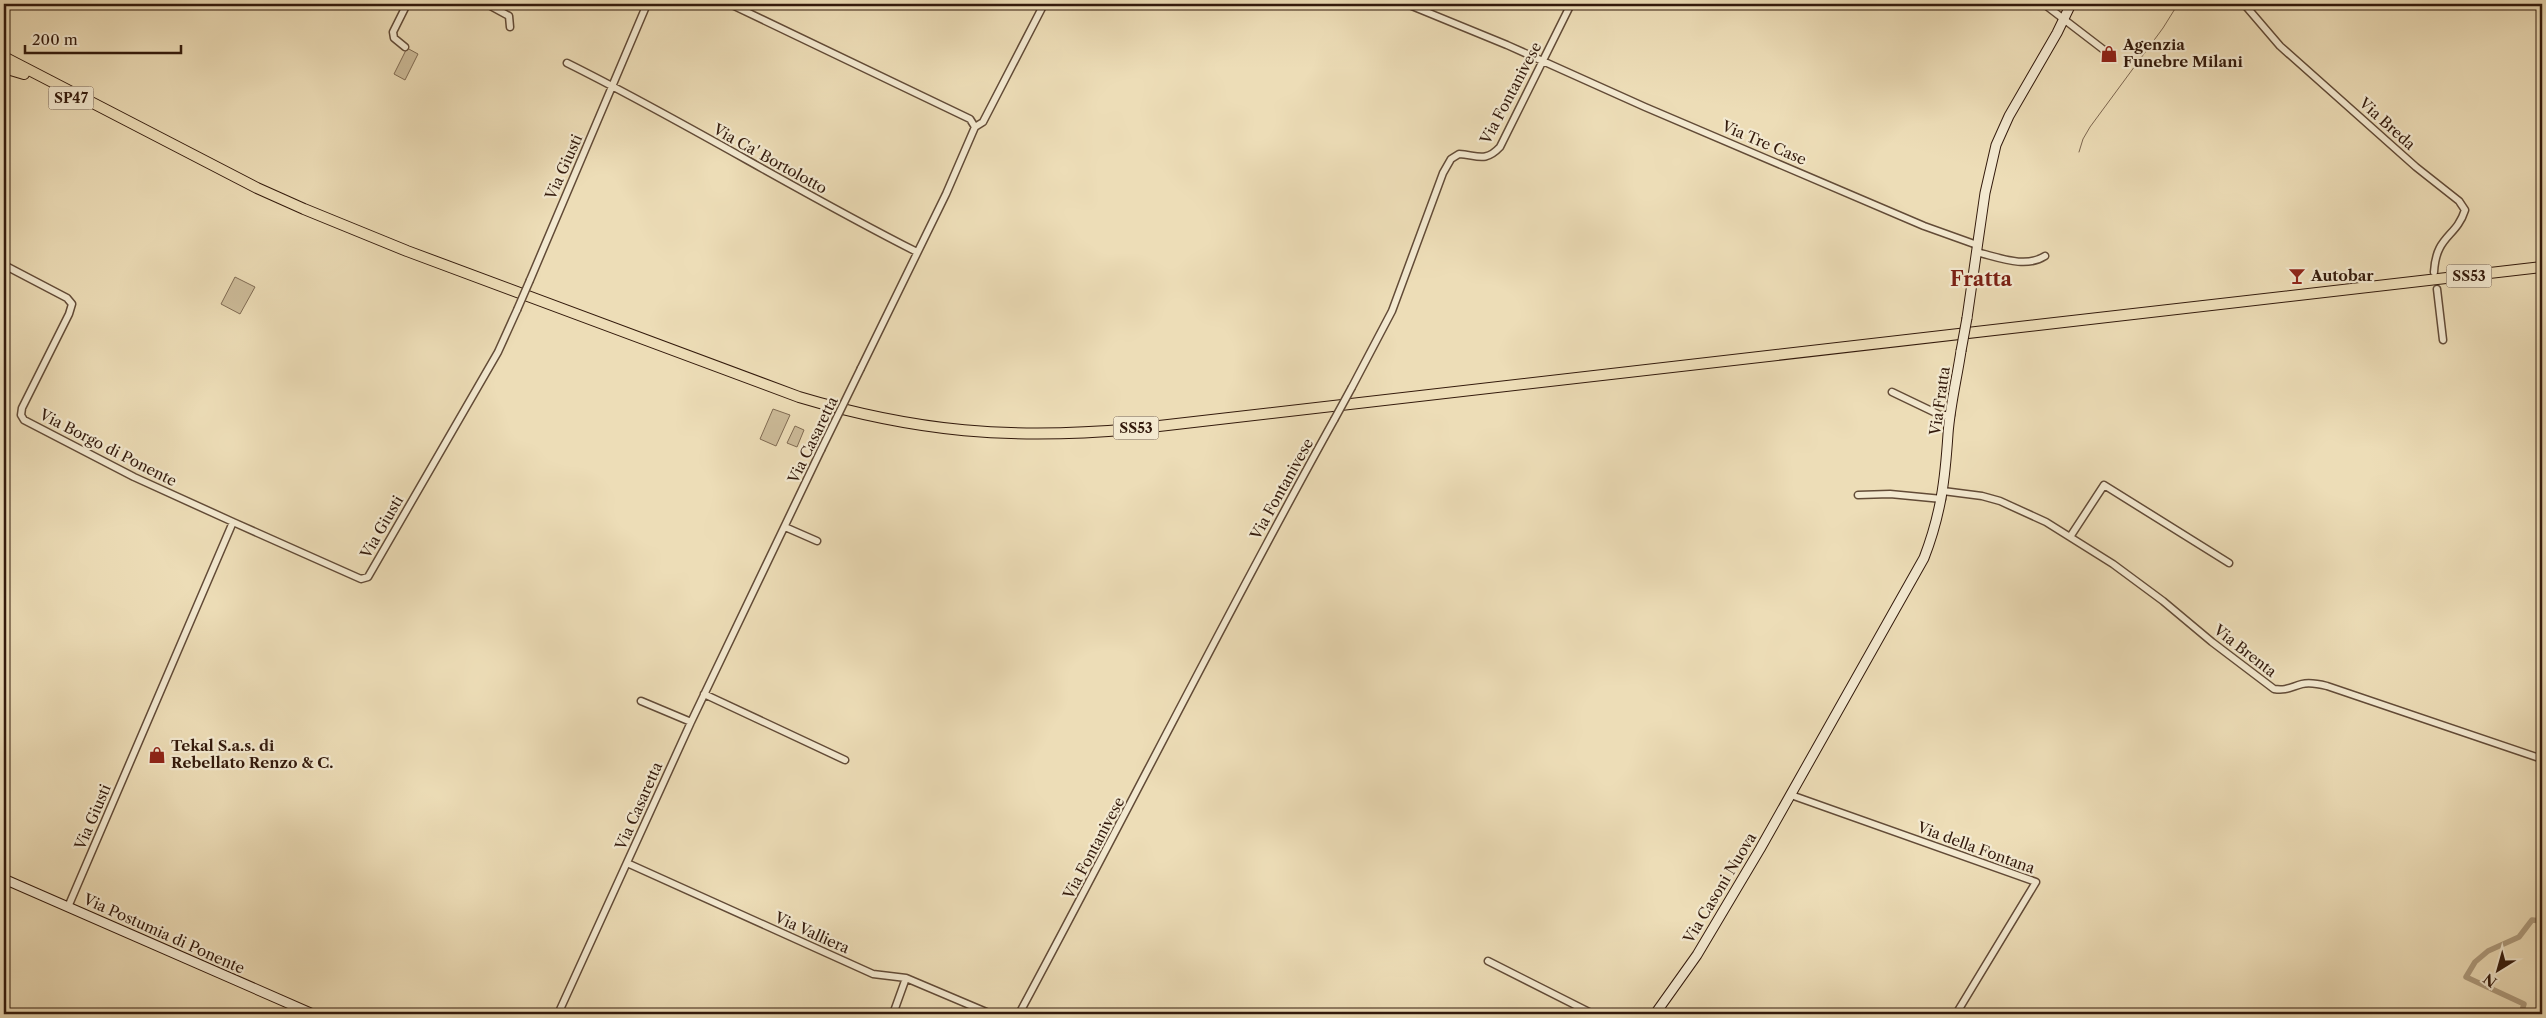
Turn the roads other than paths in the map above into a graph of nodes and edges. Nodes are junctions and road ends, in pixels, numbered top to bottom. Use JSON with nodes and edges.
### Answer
{"nodes":[{"id":1,"x":407,"y":4,"type":"edge"},
{"id":2,"x":488,"y":4,"type":"edge"},
{"id":3,"x":647,"y":4,"type":"edge"},
{"id":4,"x":730,"y":4,"type":"edge"},
{"id":5,"x":1044,"y":4,"type":"edge"},
{"id":6,"x":1407,"y":4,"type":"edge"},
{"id":7,"x":1571,"y":4,"type":"edge"},
{"id":8,"x":2044,"y":4,"type":"edge"},
{"id":9,"x":2071,"y":4,"type":"edge"},
{"id":10,"x":2244,"y":4,"type":"edge"},
{"id":11,"x":2064,"y":18,"type":"junction"},
{"id":12,"x":510,"y":27,"type":"dead end"},
{"id":13,"x":405,"y":47,"type":"dead end"},
{"id":14,"x":2104,"y":50,"type":"dead end"},
{"id":15,"x":4,"y":52,"type":"edge"},
{"id":16,"x":4,"y":57,"type":"edge"},
{"id":17,"x":1543,"y":61,"type":"junction"},
{"id":18,"x":567,"y":63,"type":"dead end"},
{"id":19,"x":4,"y":68,"type":"edge"},
{"id":20,"x":612,"y":85,"type":"junction"},
{"id":21,"x":88,"y":101,"type":"junction"},
{"id":22,"x":975,"y":127,"type":"junction"},
{"id":23,"x":139,"y":128,"type":"junction"},
{"id":24,"x":1977,"y":249,"type":"junction"},
{"id":25,"x":917,"y":252,"type":"junction"},
{"id":26,"x":2045,"y":256,"type":"dead end"},
{"id":27,"x":4,"y":265,"type":"edge"},
{"id":28,"x":2542,"y":267,"type":"edge"},
{"id":29,"x":2434,"y":272,"type":"dead end"},
{"id":30,"x":2437,"y":288,"type":"dead end"},
{"id":31,"x":2443,"y":340,"type":"dead end"},
{"id":32,"x":1892,"y":392,"type":"dead end"},
{"id":33,"x":1951,"y":415,"type":"junction"},
{"id":34,"x":1858,"y":495,"type":"dead end"},
{"id":35,"x":1942,"y":495,"type":"junction"},
{"id":36,"x":233,"y":522,"type":"junction"},
{"id":37,"x":785,"y":527,"type":"junction"},
{"id":38,"x":2070,"y":537,"type":"junction"},
{"id":39,"x":817,"y":542,"type":"dead end"},
{"id":40,"x":2229,"y":563,"type":"dead end"},
{"id":41,"x":704,"y":694,"type":"junction"},
{"id":42,"x":641,"y":701,"type":"dead end"},
{"id":43,"x":691,"y":722,"type":"junction"},
{"id":44,"x":2542,"y":758,"type":"edge"},
{"id":45,"x":846,"y":760,"type":"dead end"},
{"id":46,"x":1803,"y":773,"type":"joint"},
{"id":47,"x":1791,"y":795,"type":"junction"},
{"id":48,"x":627,"y":863,"type":"junction"},
{"id":49,"x":4,"y":879,"type":"edge"},
{"id":50,"x":68,"y":907,"type":"junction"},
{"id":51,"x":1488,"y":962,"type":"dead end"},
{"id":52,"x":906,"y":978,"type":"junction"},
{"id":53,"x":312,"y":1014,"type":"edge"},
{"id":54,"x":558,"y":1014,"type":"edge"},
{"id":55,"x":893,"y":1014,"type":"edge"},
{"id":56,"x":991,"y":1014,"type":"edge"},
{"id":57,"x":1019,"y":1014,"type":"edge"},
{"id":58,"x":1593,"y":1014,"type":"edge"},
{"id":59,"x":1655,"y":1014,"type":"edge"},
{"id":60,"x":1956,"y":1014,"type":"edge"}],
"edges":[{"from":1,"to":13,"type":"street"},
{"from":2,"to":12,"type":"street"},
{"from":3,"to":20,"type":"street","name":"Via Giusti"},
{"from":4,"to":22,"type":"street"},
{"from":5,"to":22,"type":"street","name":"Via Casaretta"},
{"from":6,"to":17,"type":"street","name":"Via Tre Case"},
{"from":7,"to":17,"type":"street","name":"Via Fontanivese"},
{"from":8,"to":11,"type":"street"},
{"from":9,"to":11,"type":"main road","name":"Via Fratta"},
{"from":10,"to":29,"type":"street","name":"Via Breda"},
{"from":11,"to":14,"type":"street"},
{"from":11,"to":24,"type":"main road","name":"Via Fratta"},
{"from":15,"to":21,"type":"highway","number":"SP47"},
{"from":16,"to":21,"type":"highway","number":"SS53"},
{"from":17,"to":24,"type":"street","name":"Via Tre Case"},
{"from":17,"to":57,"type":"street","name":"Via Fontanivese","bridge":true},
{"from":18,"to":20,"type":"street","name":"Via Ca' Bortolotto"},
{"from":19,"to":23,"type":"highway","number":"SP47"},
{"from":20,"to":25,"type":"street","name":"Via Ca' Bortolotto"},
{"from":20,"to":36,"type":"street","name":"Via Giusti","bridge":true},
{"from":21,"to":23,"type":"highway","number":"SS53"},
{"from":22,"to":25,"type":"street","name":"Via Casaretta"},
{"from":23,"to":28,"type":"highway","number":"SS53"},
{"from":24,"to":26,"type":"street","name":"Via Tre Case"},
{"from":24,"to":33,"type":"main road","name":"Via Fratta","bridge":true},
{"from":25,"to":37,"type":"street","name":"Via Casaretta","bridge":true},
{"from":27,"to":36,"type":"street","name":"Via Borgo di Ponente"},
{"from":30,"to":31,"type":"street"},
{"from":32,"to":33,"type":"street"},
{"from":33,"to":35,"type":"main road","name":"Via Fratta"},
{"from":34,"to":35,"type":"street","name":"Via Brenta"},
{"from":35,"to":38,"type":"street","name":"Via Brenta"},
{"from":35,"to":46,"type":"main road","name":"Via Fratta"},
{"from":36,"to":50,"type":"street","name":"Via Giusti"},
{"from":37,"to":39,"type":"street"},
{"from":37,"to":41,"type":"street","name":"Via Casaretta"},
{"from":38,"to":40,"type":"street"},
{"from":38,"to":44,"type":"street","name":"Via Brenta"},
{"from":41,"to":43,"type":"street","name":"Via Casaretta"},
{"from":41,"to":45,"type":"street"},
{"from":42,"to":43,"type":"street"},
{"from":43,"to":48,"type":"street","name":"Via Casaretta"},
{"from":46,"to":47,"type":"main road","name":"Via Casoni Nuova"},
{"from":47,"to":59,"type":"main road","name":"Via Casoni Nuova"},
{"from":47,"to":60,"type":"street","name":"Via della Fontana"},
{"from":48,"to":52,"type":"street","name":"Via Valliera"},
{"from":48,"to":54,"type":"street","name":"Via Casaretta"},
{"from":49,"to":50,"type":"main road","name":"Via Postumia di Ponente"},
{"from":50,"to":53,"type":"main road","name":"Via Postumia di Ponente"},
{"from":51,"to":58,"type":"street"},
{"from":52,"to":55,"type":"street"},
{"from":52,"to":56,"type":"street","name":"Via Valliera"}]}
